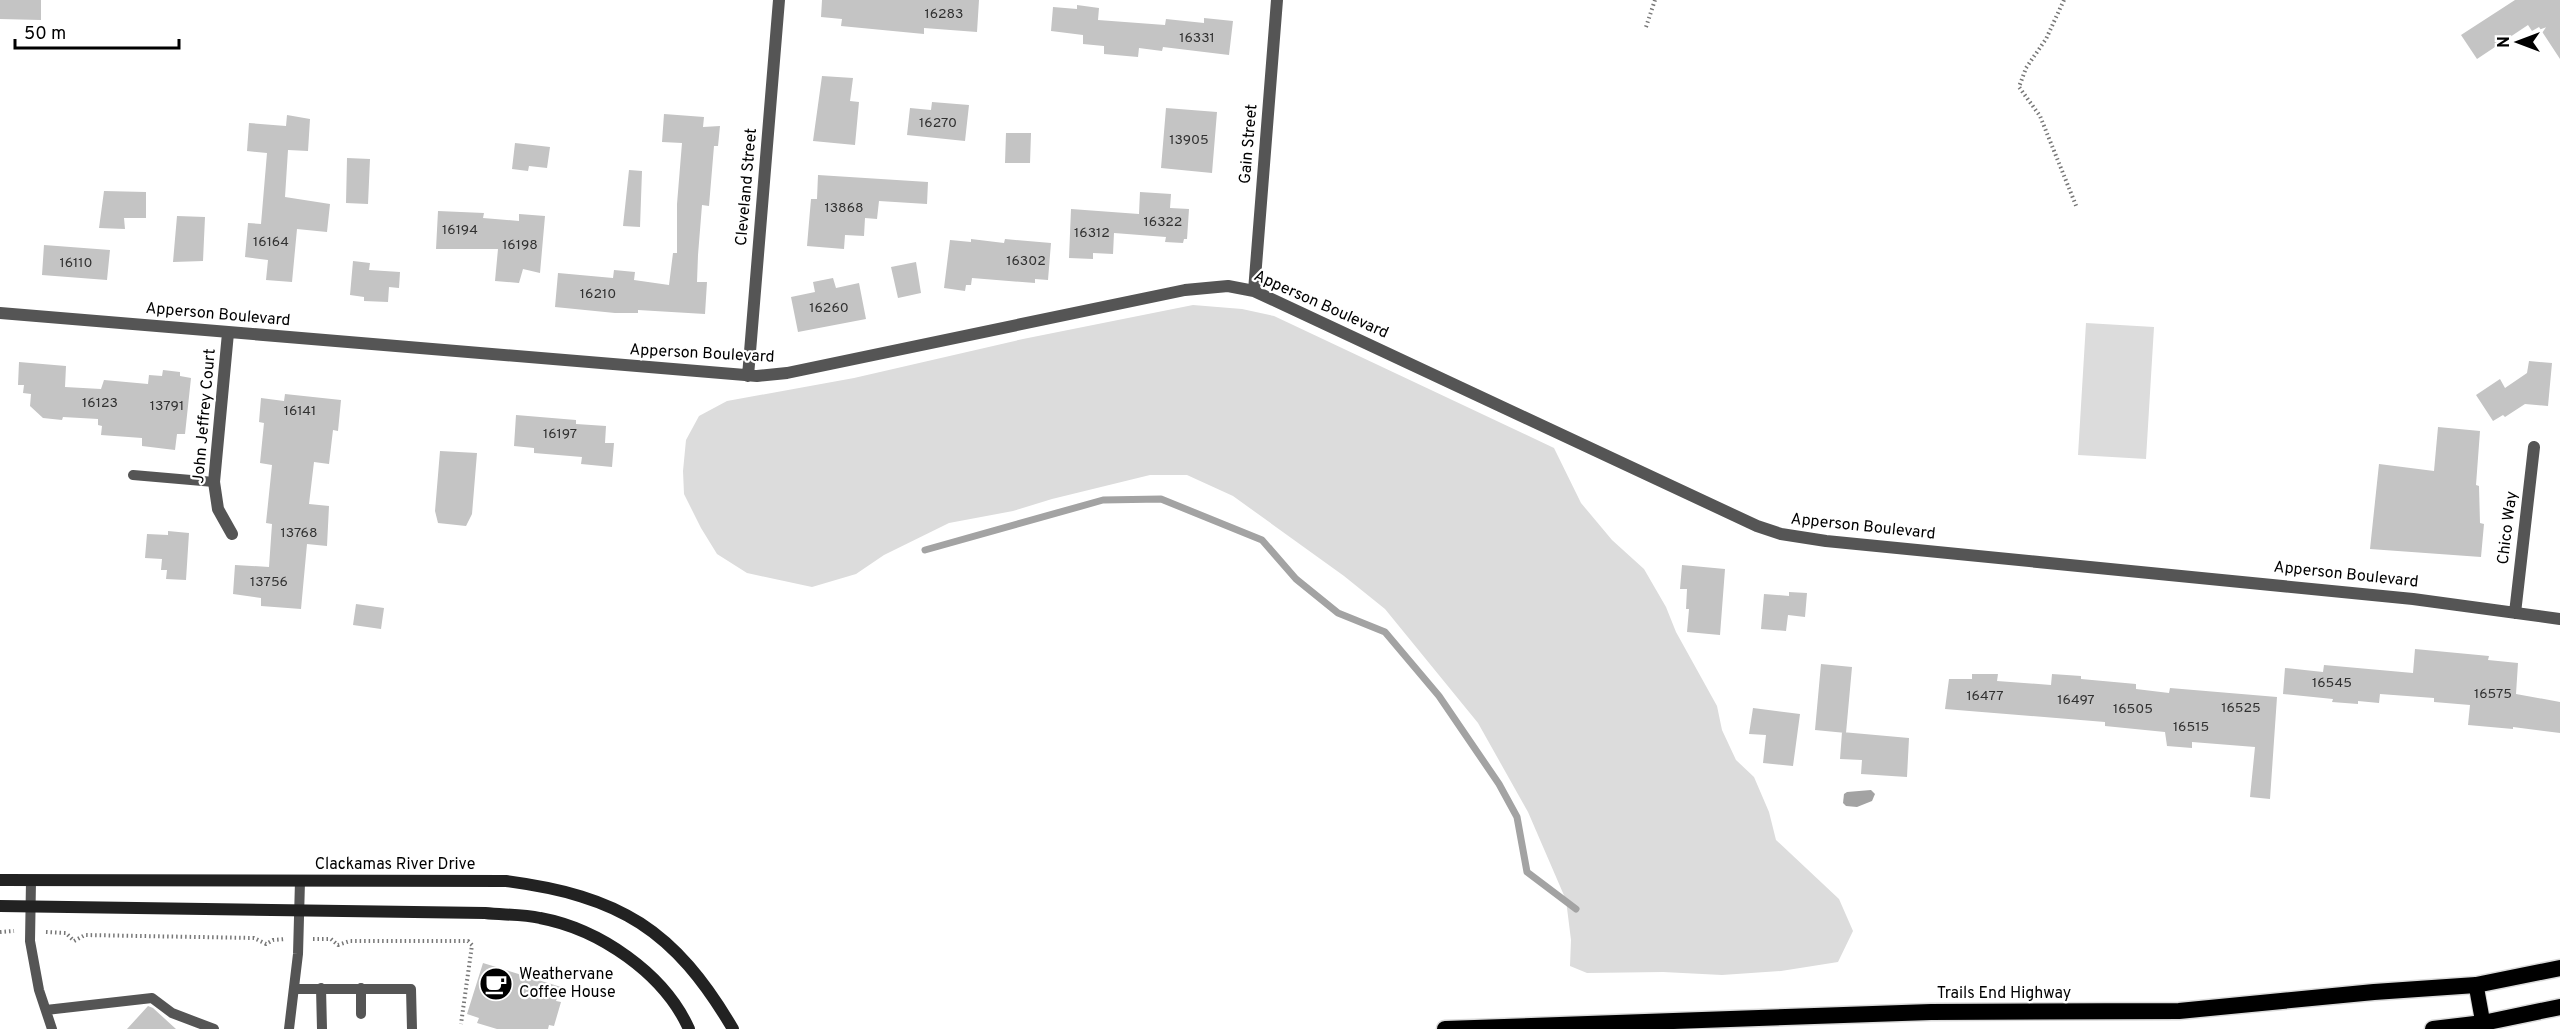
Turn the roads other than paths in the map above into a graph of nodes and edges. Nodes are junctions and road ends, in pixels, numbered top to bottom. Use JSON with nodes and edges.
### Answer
{"nodes":[{"id":1,"x":778,"y":0,"type":"edge"},
{"id":2,"x":1277,"y":0,"type":"edge"},
{"id":3,"x":1254,"y":291,"type":"junction"},
{"id":4,"x":0,"y":313,"type":"edge"},
{"id":5,"x":228,"y":333,"type":"junction"},
{"id":6,"x":748,"y":376,"type":"junction"},
{"id":7,"x":2534,"y":447,"type":"dead end"},
{"id":8,"x":133,"y":475,"type":"dead end"},
{"id":9,"x":214,"y":482,"type":"junction"},
{"id":10,"x":231,"y":534,"type":"dead end"},
{"id":11,"x":2515,"y":613,"type":"junction"},
{"id":12,"x":2560,"y":619,"type":"edge"},
{"id":13,"x":0,"y":880,"type":"edge"},
{"id":14,"x":31,"y":881,"type":"junction"},
{"id":15,"x":300,"y":881,"type":"junction"},
{"id":16,"x":0,"y":906,"type":"edge"},
{"id":17,"x":31,"y":906,"type":"junction"},
{"id":18,"x":299,"y":911,"type":"junction"},
{"id":19,"x":2560,"y":968,"type":"edge"},
{"id":20,"x":2476,"y":985,"type":"junction"},
{"id":21,"x":321,"y":988,"type":"junction"},
{"id":22,"x":361,"y":988,"type":"junction"},
{"id":23,"x":294,"y":989,"type":"junction"},
{"id":24,"x":2560,"y":1007,"type":"edge"},
{"id":25,"x":46,"y":1010,"type":"junction"},
{"id":26,"x":361,"y":1014,"type":"dead end"},
{"id":27,"x":2483,"y":1026,"type":"edge"},
{"id":28,"x":52,"y":1029,"type":"edge"},
{"id":29,"x":214,"y":1029,"type":"edge"},
{"id":30,"x":289,"y":1029,"type":"edge"},
{"id":31,"x":322,"y":1029,"type":"edge"},
{"id":32,"x":412,"y":1029,"type":"edge"},
{"id":33,"x":689,"y":1029,"type":"edge"},
{"id":34,"x":733,"y":1029,"type":"edge"},
{"id":35,"x":1444,"y":1029,"type":"edge"},
{"id":36,"x":2433,"y":1029,"type":"edge"}],
"edges":[{"from":1,"to":6,"type":"street","name":"Cleveland Street"},
{"from":2,"to":3,"type":"street","name":"Gain Street"},
{"from":3,"to":6,"type":"street","name":"Apperson Boulevard"},
{"from":3,"to":11,"type":"street","name":"Apperson Boulevard"},
{"from":4,"to":5,"type":"street","name":"Apperson Boulevard"},
{"from":5,"to":6,"type":"street","name":"Apperson Boulevard"},
{"from":5,"to":9,"type":"street","name":"John Jeffrey Court"},
{"from":7,"to":11,"type":"street","name":"Chico Way"},
{"from":8,"to":9,"type":"lane"},
{"from":9,"to":10,"type":"street","name":"John Jeffrey Court"},
{"from":11,"to":12,"type":"street","name":"Apperson Boulevard"},
{"from":13,"to":14,"type":"main road","name":"Clackamas River Drive"},
{"from":14,"to":15,"type":"main road","name":"Clackamas River Drive"},
{"from":14,"to":17,"type":"lane"},
{"from":15,"to":18,"type":"lane"},
{"from":15,"to":34,"type":"main road","name":"Clackamas River Drive"},
{"from":16,"to":17,"type":"main road"},
{"from":17,"to":18,"type":"main road"},
{"from":17,"to":25,"type":"lane"},
{"from":18,"to":23,"type":"lane"},
{"from":18,"to":33,"type":"main road"},
{"from":19,"to":20,"type":"highway","name":"Trails End Highway"},
{"from":20,"to":27,"type":"main road"},
{"from":20,"to":35,"type":"highway","name":"Trails End Highway"},
{"from":21,"to":22,"type":"lane"},
{"from":21,"to":23,"type":"lane"},
{"from":21,"to":31,"type":"lane"},
{"from":22,"to":26,"type":"lane"},
{"from":22,"to":32,"type":"lane"},
{"from":23,"to":30,"type":"lane"},
{"from":24,"to":27,"type":"highway"},
{"from":25,"to":28,"type":"lane"},
{"from":25,"to":29,"type":"lane"},
{"from":27,"to":36,"type":"highway"}]}
